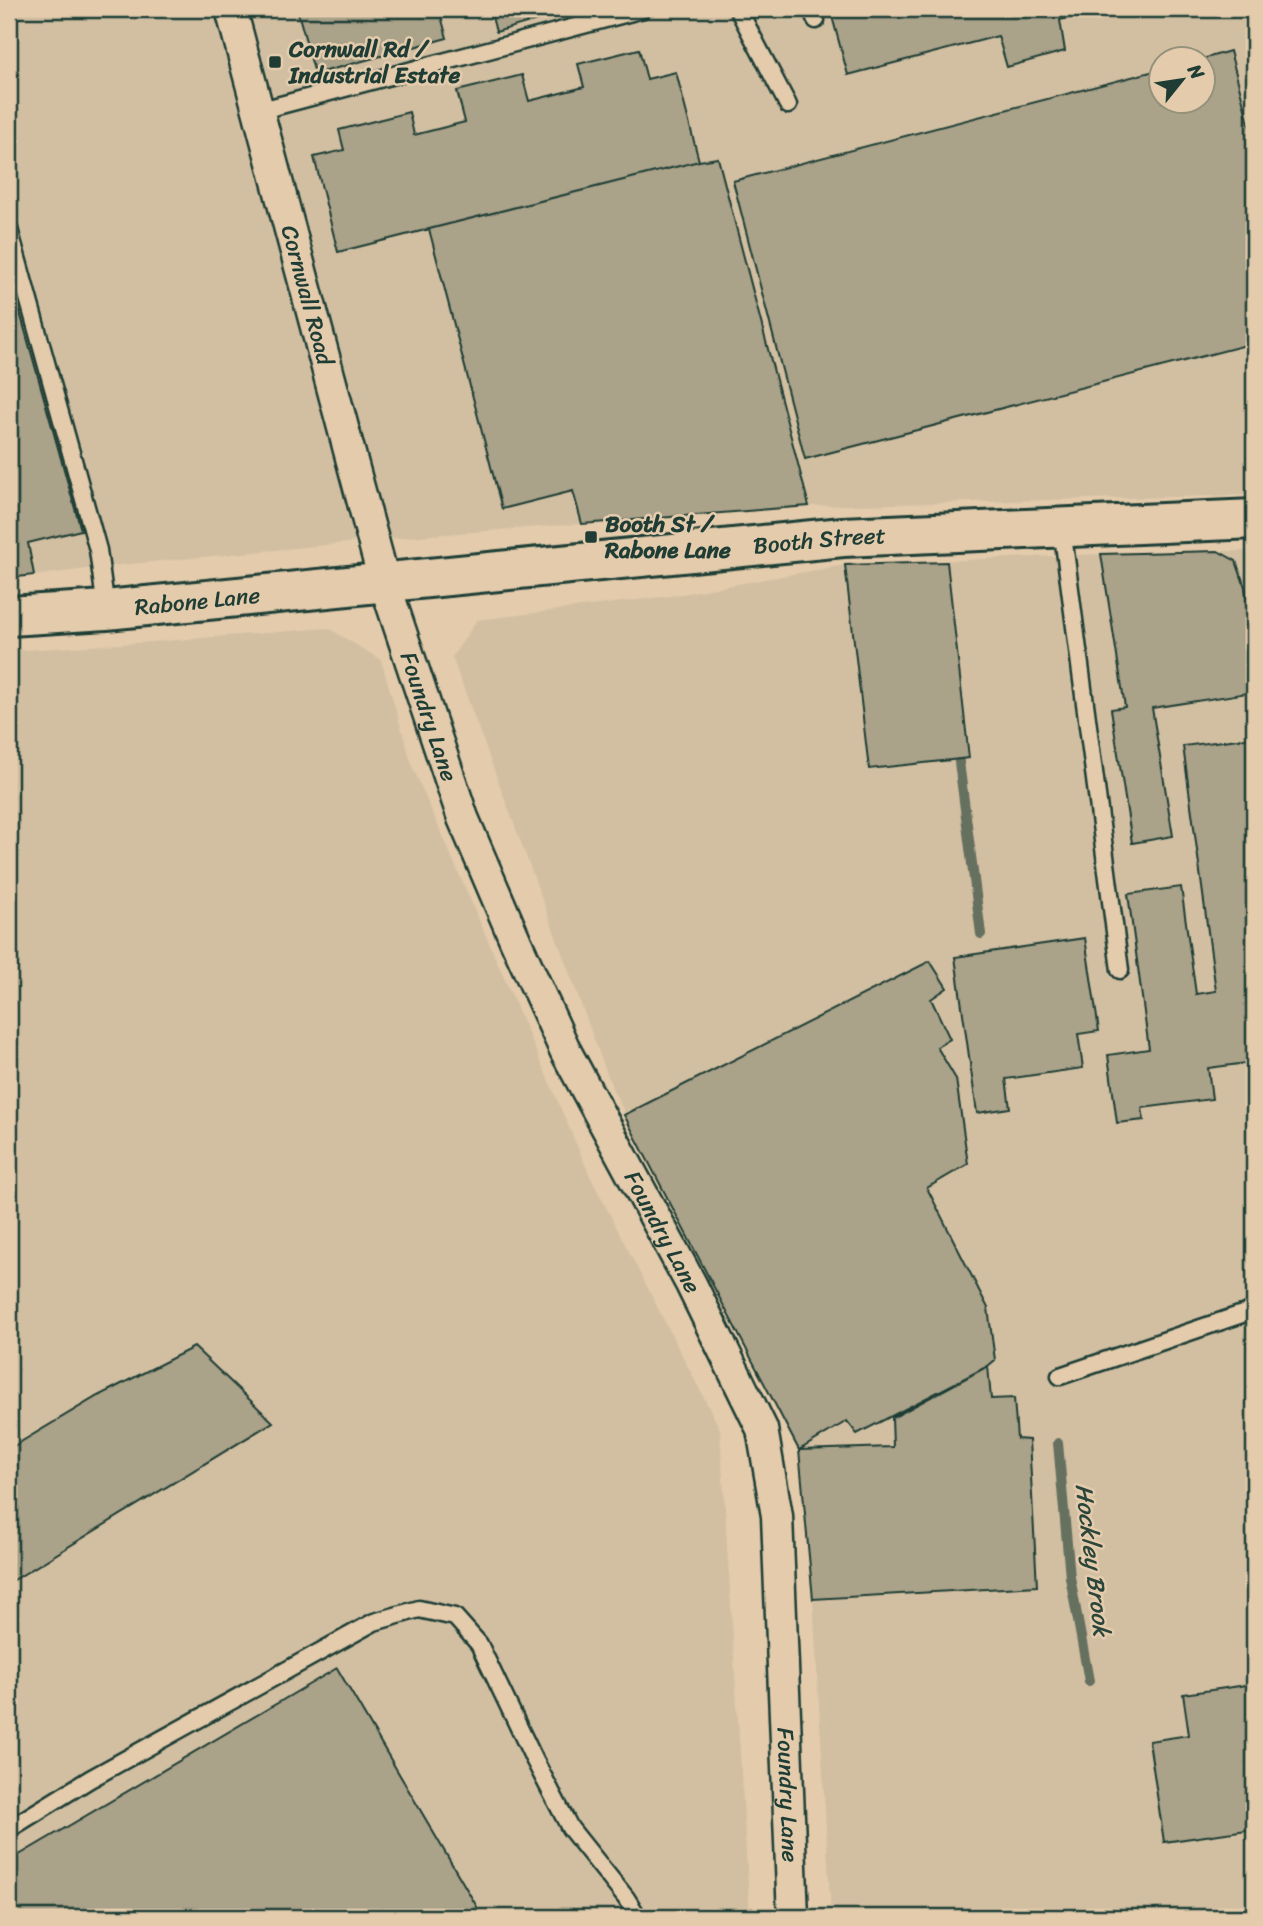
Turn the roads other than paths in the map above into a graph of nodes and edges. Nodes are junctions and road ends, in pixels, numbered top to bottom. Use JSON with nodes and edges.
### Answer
{"nodes":[{"id":1,"x":231,"y":9,"type":"edge"},
{"id":2,"x":643,"y":9,"type":"edge"},
{"id":3,"x":738,"y":9,"type":"edge"},
{"id":4,"x":788,"y":105,"type":"dead end"},
{"id":5,"x":258,"y":111,"type":"junction"},
{"id":6,"x":9,"y":229,"type":"edge"},
{"id":7,"x":1254,"y":519,"type":"edge"},
{"id":8,"x":1062,"y":528,"type":"junction"},
{"id":9,"x":384,"y":581,"type":"junction"},
{"id":10,"x":107,"y":610,"type":"junction"},
{"id":11,"x":9,"y":616,"type":"edge"},
{"id":12,"x":1120,"y":970,"type":"dead end"},
{"id":13,"x":1254,"y":1310,"type":"edge"},
{"id":14,"x":1060,"y":1377,"type":"dead end"},
{"id":15,"x":9,"y":1829,"type":"edge"},
{"id":16,"x":638,"y":1917,"type":"edge"},
{"id":17,"x":793,"y":1917,"type":"edge"}],
"edges":[{"from":1,"to":5,"type":"street","name":"Cornwall Road"},
{"from":2,"to":5,"type":"lane"},
{"from":3,"to":4,"type":"lane"},
{"from":5,"to":9,"type":"street","name":"Cornwall Road"},
{"from":6,"to":10,"type":"lane"},
{"from":7,"to":8,"type":"main road","name":"Booth Street"},
{"from":8,"to":9,"type":"main road","name":"Booth Street"},
{"from":8,"to":12,"type":"lane"},
{"from":9,"to":10,"type":"main road","name":"Rabone Lane"},
{"from":9,"to":17,"type":"street","name":"Foundry Lane"},
{"from":10,"to":11,"type":"main road","name":"Rabone Lane"},
{"from":13,"to":14,"type":"lane"},
{"from":15,"to":16,"type":"lane"}]}
